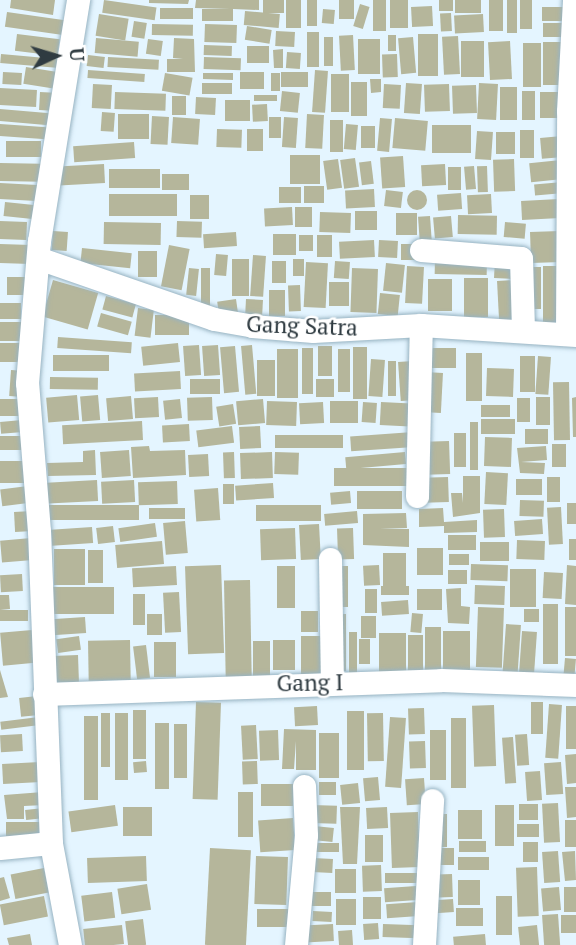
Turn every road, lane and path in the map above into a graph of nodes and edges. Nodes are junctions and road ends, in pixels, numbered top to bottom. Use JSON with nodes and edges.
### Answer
{"nodes":[{"id":1,"x":78,"y":0,"type":"edge"},
{"id":2,"x":574,"y":0,"type":"edge"},
{"id":3,"x":421,"y":250,"type":"dead end"},
{"id":4,"x":38,"y":258,"type":"junction"},
{"id":5,"x":421,"y":325,"type":"junction"},
{"id":6,"x":523,"y":330,"type":"junction"},
{"id":7,"x":572,"y":335,"type":"edge"},
{"id":8,"x":417,"y":496,"type":"dead end"},
{"id":9,"x":330,"y":559,"type":"dead end"},
{"id":10,"x":332,"y":682,"type":"junction"},
{"id":11,"x":576,"y":685,"type":"edge"},
{"id":12,"x":44,"y":694,"type":"junction"},
{"id":13,"x":304,"y":786,"type":"dead end"},
{"id":14,"x":432,"y":800,"type":"dead end"},
{"id":15,"x":51,"y":843,"type":"junction"},
{"id":16,"x":0,"y":848,"type":"edge"},
{"id":17,"x":70,"y":945,"type":"edge"},
{"id":18,"x":296,"y":945,"type":"edge"},
{"id":19,"x":424,"y":945,"type":"edge"}],
"edges":[{"from":1,"to":4,"type":"street"},
{"from":2,"to":7,"type":"street"},
{"from":3,"to":6,"type":"street"},
{"from":4,"to":5,"type":"street","name":"Gang Satra"},
{"from":4,"to":12,"type":"street"},
{"from":5,"to":6,"type":"street","name":"Gang Satra"},
{"from":5,"to":8,"type":"street"},
{"from":6,"to":7,"type":"street","name":"Gang Satra"},
{"from":9,"to":10,"type":"street"},
{"from":10,"to":11,"type":"street","name":"Gang I"},
{"from":10,"to":12,"type":"street","name":"Gang I"},
{"from":12,"to":15,"type":"street"},
{"from":13,"to":18,"type":"street"},
{"from":14,"to":19,"type":"street"},
{"from":15,"to":16,"type":"street"},
{"from":15,"to":17,"type":"street"}]}
